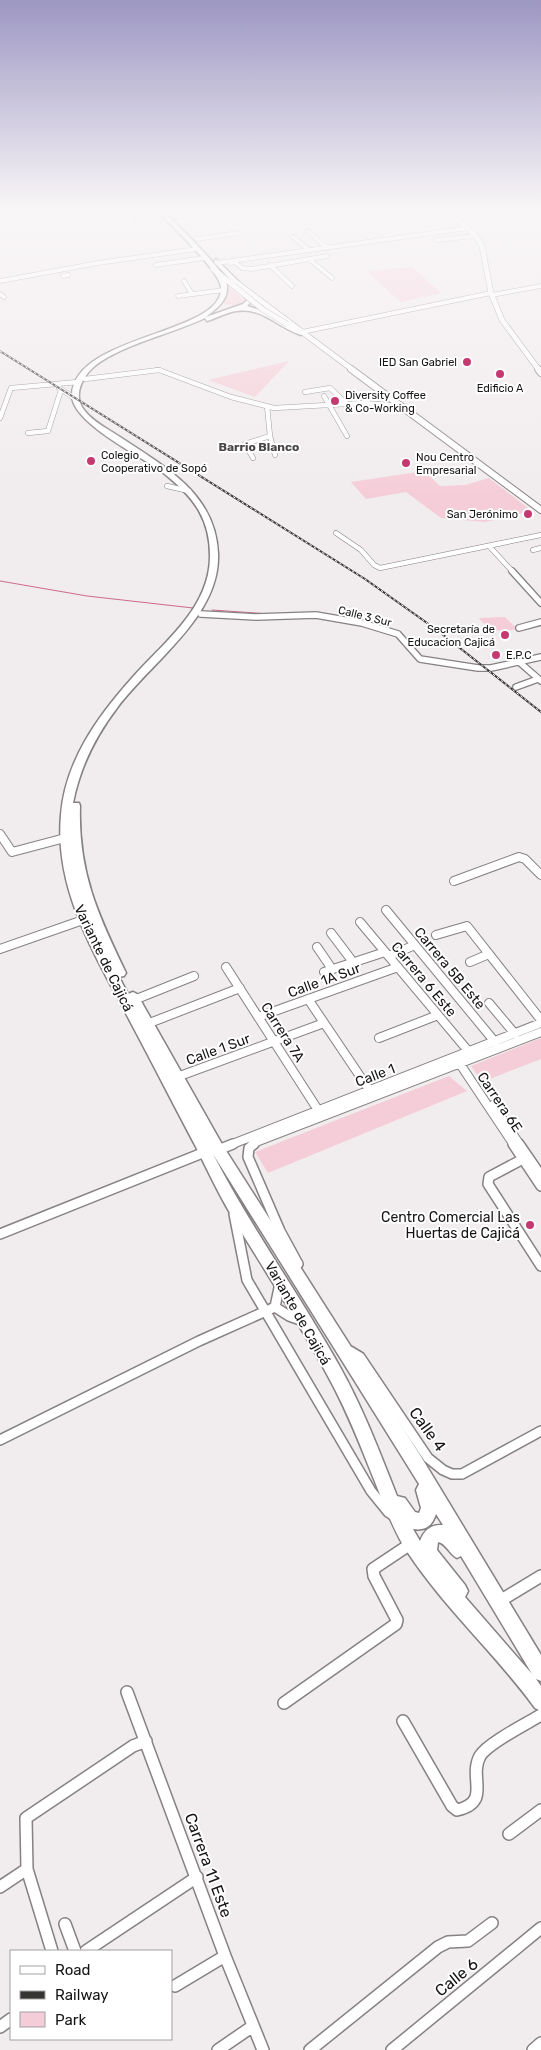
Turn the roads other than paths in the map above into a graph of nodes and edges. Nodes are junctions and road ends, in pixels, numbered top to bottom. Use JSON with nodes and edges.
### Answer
{"nodes":[{"id":1,"x":217,"y":305,"type":"edge"},
{"id":2,"x":223,"y":305,"type":"edge"},
{"id":3,"x":244,"y":305,"type":"edge"},
{"id":4,"x":257,"y":305,"type":"edge"},
{"id":5,"x":263,"y":305,"type":"edge"},
{"id":6,"x":439,"y":305,"type":"edge"},
{"id":7,"x":496,"y":305,"type":"edge"},
{"id":8,"x":241,"y":306,"type":"junction"},
{"id":9,"x":217,"y":315,"type":"junction"},
{"id":10,"x":302,"y":333,"type":"junction"},
{"id":11,"x":541,"y":373,"type":"edge"},
{"id":12,"x":82,"y":380,"type":"junction"},
{"id":13,"x":51,"y":384,"type":"junction"},
{"id":14,"x":61,"y":390,"type":"junction"},
{"id":15,"x":305,"y":392,"type":"dead end"},
{"id":16,"x":324,"y":396,"type":"dead end"},
{"id":17,"x":386,"y":396,"type":"junction"},
{"id":18,"x":76,"y":399,"type":"junction"},
{"id":19,"x":347,"y":404,"type":"junction"},
{"id":20,"x":376,"y":404,"type":"junction"},
{"id":21,"x":329,"y":405,"type":"junction"},
{"id":22,"x":267,"y":406,"type":"junction"},
{"id":23,"x":399,"y":406,"type":"junction"},
{"id":24,"x":0,"y":418,"type":"edge"},
{"id":25,"x":49,"y":427,"type":"junction"},
{"id":26,"x":32,"y":428,"type":"dead end"},
{"id":27,"x":28,"y":433,"type":"dead end"},
{"id":28,"x":270,"y":436,"type":"junction"},
{"id":29,"x":346,"y":436,"type":"dead end"},
{"id":30,"x":274,"y":455,"type":"dead end"},
{"id":31,"x":253,"y":458,"type":"dead end"},
{"id":32,"x":175,"y":478,"type":"junction"},
{"id":33,"x":189,"y":491,"type":"junction"},
{"id":34,"x":541,"y":510,"type":"edge"},
{"id":35,"x":336,"y":533,"type":"dead end"},
{"id":36,"x":541,"y":535,"type":"edge"},
{"id":37,"x":489,"y":546,"type":"junction"},
{"id":38,"x":541,"y":548,"type":"edge"},
{"id":39,"x":533,"y":550,"type":"dead end"},
{"id":40,"x":541,"y":603,"type":"edge"},
{"id":41,"x":202,"y":608,"type":"junction"},
{"id":42,"x":541,"y":622,"type":"edge"},
{"id":43,"x":519,"y":628,"type":"dead end"},
{"id":44,"x":541,"y":657,"type":"edge"},
{"id":45,"x":520,"y":661,"type":"junction"},
{"id":46,"x":540,"y":678,"type":"edge"},
{"id":47,"x":516,"y":687,"type":"dead end"},
{"id":48,"x":0,"y":834,"type":"edge"},
{"id":49,"x":64,"y":838,"type":"junction"},
{"id":50,"x":3,"y":847,"type":"edge"},
{"id":51,"x":541,"y":875,"type":"edge"},
{"id":52,"x":454,"y":881,"type":"dead end"},
{"id":53,"x":386,"y":910,"type":"dead end"},
{"id":54,"x":83,"y":920,"type":"junction"},
{"id":55,"x":360,"y":922,"type":"dead end"},
{"id":56,"x":331,"y":933,"type":"dead end"},
{"id":57,"x":436,"y":935,"type":"dead end"},
{"id":58,"x":415,"y":945,"type":"junction"},
{"id":59,"x":317,"y":947,"type":"dead end"},
{"id":60,"x":0,"y":949,"type":"edge"},
{"id":61,"x":387,"y":954,"type":"junction"},
{"id":62,"x":489,"y":954,"type":"junction"},
{"id":63,"x":353,"y":962,"type":"junction"},
{"id":64,"x":470,"y":962,"type":"dead end"},
{"id":65,"x":226,"y":967,"type":"dead end"},
{"id":66,"x":398,"y":967,"type":"junction"},
{"id":67,"x":332,"y":969,"type":"junction"},
{"id":68,"x":324,"y":972,"type":"dead end"},
{"id":69,"x":194,"y":976,"type":"dead end"},
{"id":70,"x":240,"y":988,"type":"junction"},
{"id":71,"x":308,"y":999,"type":"junction"},
{"id":72,"x":134,"y":1000,"type":"junction"},
{"id":73,"x":489,"y":1003,"type":"dead end"},
{"id":74,"x":438,"y":1015,"type":"junction"},
{"id":75,"x":258,"y":1017,"type":"junction"},
{"id":76,"x":541,"y":1020,"type":"edge"},
{"id":77,"x":324,"y":1023,"type":"junction"},
{"id":78,"x":147,"y":1024,"type":"junction"},
{"id":79,"x":541,"y":1024,"type":"edge"},
{"id":80,"x":541,"y":1032,"type":"edge"},
{"id":81,"x":515,"y":1034,"type":"junction"},
{"id":82,"x":379,"y":1038,"type":"dead end"},
{"id":83,"x":274,"y":1042,"type":"junction"},
{"id":84,"x":495,"y":1042,"type":"junction"},
{"id":85,"x":469,"y":1052,"type":"junction"},
{"id":86,"x":460,"y":1060,"type":"junction"},
{"id":87,"x":177,"y":1078,"type":"junction"},
{"id":88,"x":372,"y":1094,"type":"junction"},
{"id":89,"x":318,"y":1110,"type":"junction"},
{"id":90,"x":211,"y":1151,"type":"junction"},
{"id":91,"x":523,"y":1159,"type":"junction"},
{"id":92,"x":541,"y":1176,"type":"edge"},
{"id":93,"x":541,"y":1186,"type":"edge"},
{"id":94,"x":232,"y":1202,"type":"junction"},
{"id":95,"x":0,"y":1234,"type":"edge"},
{"id":96,"x":541,"y":1266,"type":"edge"},
{"id":97,"x":280,"y":1281,"type":"junction"},
{"id":98,"x":307,"y":1290,"type":"junction"},
{"id":99,"x":275,"y":1308,"type":"junction"},
{"id":100,"x":265,"y":1312,"type":"junction"},
{"id":101,"x":303,"y":1321,"type":"junction"},
{"id":102,"x":339,"y":1345,"type":"junction"},
{"id":103,"x":541,"y":1431,"type":"edge"},
{"id":104,"x":0,"y":1440,"type":"edge"},
{"id":105,"x":414,"y":1462,"type":"junction"},
{"id":106,"x":382,"y":1477,"type":"junction"},
{"id":107,"x":398,"y":1518,"type":"junction"},
{"id":108,"x":412,"y":1543,"type":"junction"},
{"id":109,"x":541,"y":1576,"type":"edge"},
{"id":110,"x":488,"y":1585,"type":"junction"},
{"id":111,"x":498,"y":1602,"type":"junction"},
{"id":112,"x":465,"y":1610,"type":"junction"},
{"id":113,"x":541,"y":1672,"type":"edge"},
{"id":114,"x":127,"y":1692,"type":"dead end"},
{"id":115,"x":541,"y":1702,"type":"edge"},
{"id":116,"x":284,"y":1703,"type":"dead end"},
{"id":117,"x":541,"y":1715,"type":"edge"},
{"id":118,"x":403,"y":1721,"type":"dead end"},
{"id":119,"x":146,"y":1741,"type":"junction"},
{"id":120,"x":541,"y":1810,"type":"edge"},
{"id":121,"x":509,"y":1834,"type":"dead end"},
{"id":122,"x":27,"y":1868,"type":"junction"},
{"id":123,"x":197,"y":1877,"type":"junction"},
{"id":124,"x":0,"y":1887,"type":"edge"},
{"id":125,"x":492,"y":1923,"type":"dead end"},
{"id":126,"x":65,"y":1924,"type":"dead end"},
{"id":127,"x":541,"y":1928,"type":"edge"},
{"id":128,"x":52,"y":1950,"type":"edge"},
{"id":129,"x":75,"y":1950,"type":"edge"},
{"id":130,"x":88,"y":1950,"type":"edge"},
{"id":131,"x":225,"y":1956,"type":"junction"},
{"id":132,"x":175,"y":1986,"type":"dead end"},
{"id":133,"x":253,"y":2026,"type":"junction"},
{"id":134,"x":541,"y":2043,"type":"edge"},
{"id":135,"x":218,"y":2050,"type":"edge"},
{"id":136,"x":263,"y":2050,"type":"edge"},
{"id":137,"x":310,"y":2050,"type":"edge"},
{"id":138,"x":392,"y":2050,"type":"edge"},
{"id":139,"x":533,"y":2050,"type":"edge"}],
"edges":[{"from":1,"to":12,"type":"highway"},
{"from":2,"to":8,"type":"highway"},
{"from":3,"to":8,"type":"highway"},
{"from":4,"to":10,"type":"main road","bridge":true},
{"from":5,"to":10,"type":"main road"},
{"from":6,"to":10,"type":"street"},
{"from":7,"to":11,"type":"main road"},
{"from":8,"to":9,"type":"highway"},
{"from":9,"to":10,"type":"highway"},
{"from":9,"to":12,"type":"highway"},
{"from":10,"to":17,"type":"main road"},
{"from":12,"to":13,"type":"street"},
{"from":12,"to":18,"type":"highway"},
{"from":12,"to":22,"type":"street"},
{"from":12,"to":41,"type":"highway","name":"Variante de Cajicá"},
{"from":13,"to":14,"type":"street"},
{"from":13,"to":24,"type":"street"},
{"from":14,"to":18,"type":"street"},
{"from":14,"to":25,"type":"street"},
{"from":15,"to":19,"type":"street"},
{"from":16,"to":21,"type":"street"},
{"from":17,"to":20,"type":"street"},
{"from":17,"to":23,"type":"main road"},
{"from":18,"to":32,"type":"highway","name":"Variante de Cajicá"},
{"from":19,"to":20,"type":"street"},
{"from":19,"to":21,"type":"street"},
{"from":20,"to":23,"type":"street"},
{"from":21,"to":22,"type":"street"},
{"from":21,"to":29,"type":"street"},
{"from":22,"to":28,"type":"street"},
{"from":23,"to":34,"type":"main road"},
{"from":25,"to":26,"type":"street"},
{"from":25,"to":27,"type":"street"},
{"from":28,"to":30,"type":"street"},
{"from":28,"to":31,"type":"street"},
{"from":32,"to":33,"type":"highway","name":"Variante de Cajicá"},
{"from":32,"to":33,"type":"street"},
{"from":33,"to":41,"type":"highway","name":"Variante de Cajicá"},
{"from":35,"to":37,"type":"street"},
{"from":36,"to":37,"type":"street"},
{"from":37,"to":40,"type":"street"},
{"from":38,"to":39,"type":"street"},
{"from":41,"to":45,"type":"street","name":"Calle 3 Sur"},
{"from":41,"to":49,"type":"highway","name":"Variante de Cajicá"},
{"from":41,"to":72,"type":"highway","name":"Variante de Cajicá"},
{"from":42,"to":43,"type":"street"},
{"from":44,"to":45,"type":"street","name":"Calle 3 Sur"},
{"from":45,"to":46,"type":"street"},
{"from":46,"to":47,"type":"street"},
{"from":48,"to":50,"type":"street"},
{"from":49,"to":50,"type":"street"},
{"from":49,"to":54,"type":"highway","name":"Variante de Cajicá"},
{"from":51,"to":52,"type":"street"},
{"from":53,"to":58,"type":"street","name":"Carrera 5B Este"},
{"from":54,"to":60,"type":"street"},
{"from":54,"to":90,"type":"highway","name":"Variante de Cajicá"},
{"from":55,"to":61,"type":"street","name":"Carrera 6 Este"},
{"from":56,"to":63,"type":"street"},
{"from":57,"to":62,"type":"street"},
{"from":58,"to":61,"type":"street"},
{"from":58,"to":84,"type":"street","name":"Carrera 5B Este"},
{"from":59,"to":67,"type":"street"},
{"from":61,"to":63,"type":"street"},
{"from":61,"to":66,"type":"street","name":"Carrera 6 Este"},
{"from":62,"to":64,"type":"street"},
{"from":62,"to":76,"type":"street"},
{"from":63,"to":67,"type":"street"},
{"from":65,"to":70,"type":"street","name":"Carrera 7A"},
{"from":66,"to":71,"type":"street","name":"Calle 1A Sur"},
{"from":66,"to":74,"type":"street","name":"Carrera 6 Este"},
{"from":67,"to":68,"type":"street"},
{"from":69,"to":72,"type":"street"},
{"from":70,"to":75,"type":"street","name":"Carrera 7A"},
{"from":70,"to":78,"type":"street"},
{"from":71,"to":75,"type":"street","name":"Calle 1A Sur"},
{"from":71,"to":77,"type":"street"},
{"from":72,"to":78,"type":"highway","name":"Variante de Cajicá"},
{"from":73,"to":81,"type":"street"},
{"from":74,"to":82,"type":"street"},
{"from":74,"to":85,"type":"street","name":"Carrera 6 Este"},
{"from":75,"to":83,"type":"street","name":"Carrera 7A"},
{"from":77,"to":83,"type":"street","name":"Calle 1 Sur"},
{"from":77,"to":88,"type":"street"},
{"from":78,"to":87,"type":"highway","name":"Variante de Cajicá"},
{"from":79,"to":81,"type":"street","name":"Calle 1"},
{"from":80,"to":86,"type":"street","name":"Calle 1"},
{"from":81,"to":84,"type":"street","name":"Calle 1"},
{"from":83,"to":87,"type":"street","name":"Calle 1 Sur"},
{"from":83,"to":89,"type":"street","name":"Carrera 7A"},
{"from":84,"to":85,"type":"street","name":"Calle 1"},
{"from":85,"to":86,"type":"street","name":"Calle 1"},
{"from":86,"to":88,"type":"street","name":"Calle 1"},
{"from":86,"to":91,"type":"street","name":"Carrera 6E"},
{"from":86,"to":92,"type":"street","name":"Carrera 6E"},
{"from":87,"to":90,"type":"highway","name":"Variante de Cajicá"},
{"from":88,"to":89,"type":"street","name":"Calle 1"},
{"from":88,"to":98,"type":"street","name":"Calle 1"},
{"from":89,"to":90,"type":"street","name":"Calle 1"},
{"from":90,"to":94,"type":"highway","name":"Variante de Cajicá"},
{"from":90,"to":95,"type":"street","name":"Calle 1"},
{"from":90,"to":98,"type":"highway","name":"Variante de Cajicá"},
{"from":91,"to":93,"type":"street","name":"Carrera 6E"},
{"from":91,"to":96,"type":"street"},
{"from":94,"to":97,"type":"highway","name":"Variante de Cajicá"},
{"from":94,"to":100,"type":"street"},
{"from":97,"to":99,"type":"street"},
{"from":97,"to":101,"type":"highway","name":"Variante de Cajicá"},
{"from":98,"to":102,"type":"highway","name":"Variante de Cajicá"},
{"from":99,"to":100,"type":"street"},
{"from":99,"to":101,"type":"street"},
{"from":100,"to":104,"type":"street"},
{"from":100,"to":107,"type":"street"},
{"from":101,"to":106,"type":"highway","name":"Variante de Cajicá"},
{"from":102,"to":103,"type":"street","name":"Calle 4"},
{"from":102,"to":105,"type":"highway","name":"Variante de Cajicá"},
{"from":105,"to":106,"type":"highway"},
{"from":105,"to":110,"type":"highway","name":"Variante de Cajicá"},
{"from":106,"to":107,"type":"highway","name":"Variante de Cajicá"},
{"from":107,"to":108,"type":"highway","name":"Variante de Cajicá"},
{"from":108,"to":112,"type":"highway","name":"Variante de Cajicá"},
{"from":108,"to":116,"type":"street"},
{"from":109,"to":111,"type":"street"},
{"from":110,"to":111,"type":"highway","name":"Variante de Cajicá"},
{"from":110,"to":112,"type":"highway"},
{"from":111,"to":113,"type":"highway","name":"Variante de Cajicá"},
{"from":112,"to":115,"type":"highway","name":"Variante de Cajicá"},
{"from":114,"to":119,"type":"street","name":"Carrera 11 Este"},
{"from":117,"to":118,"type":"street"},
{"from":119,"to":122,"type":"street"},
{"from":119,"to":123,"type":"street","name":"Carrera 11 Este"},
{"from":120,"to":121,"type":"street"},
{"from":122,"to":124,"type":"street"},
{"from":122,"to":128,"type":"street"},
{"from":123,"to":130,"type":"street"},
{"from":123,"to":131,"type":"street","name":"Carrera 11 Este"},
{"from":125,"to":137,"type":"street"},
{"from":126,"to":129,"type":"street"},
{"from":127,"to":138,"type":"street","name":"Calle 6"},
{"from":131,"to":132,"type":"street"},
{"from":131,"to":133,"type":"street","name":"Carrera 11 Este"},
{"from":133,"to":135,"type":"street"},
{"from":133,"to":136,"type":"street","name":"Carrera 11 Este"},
{"from":134,"to":139,"type":"street"}]}
